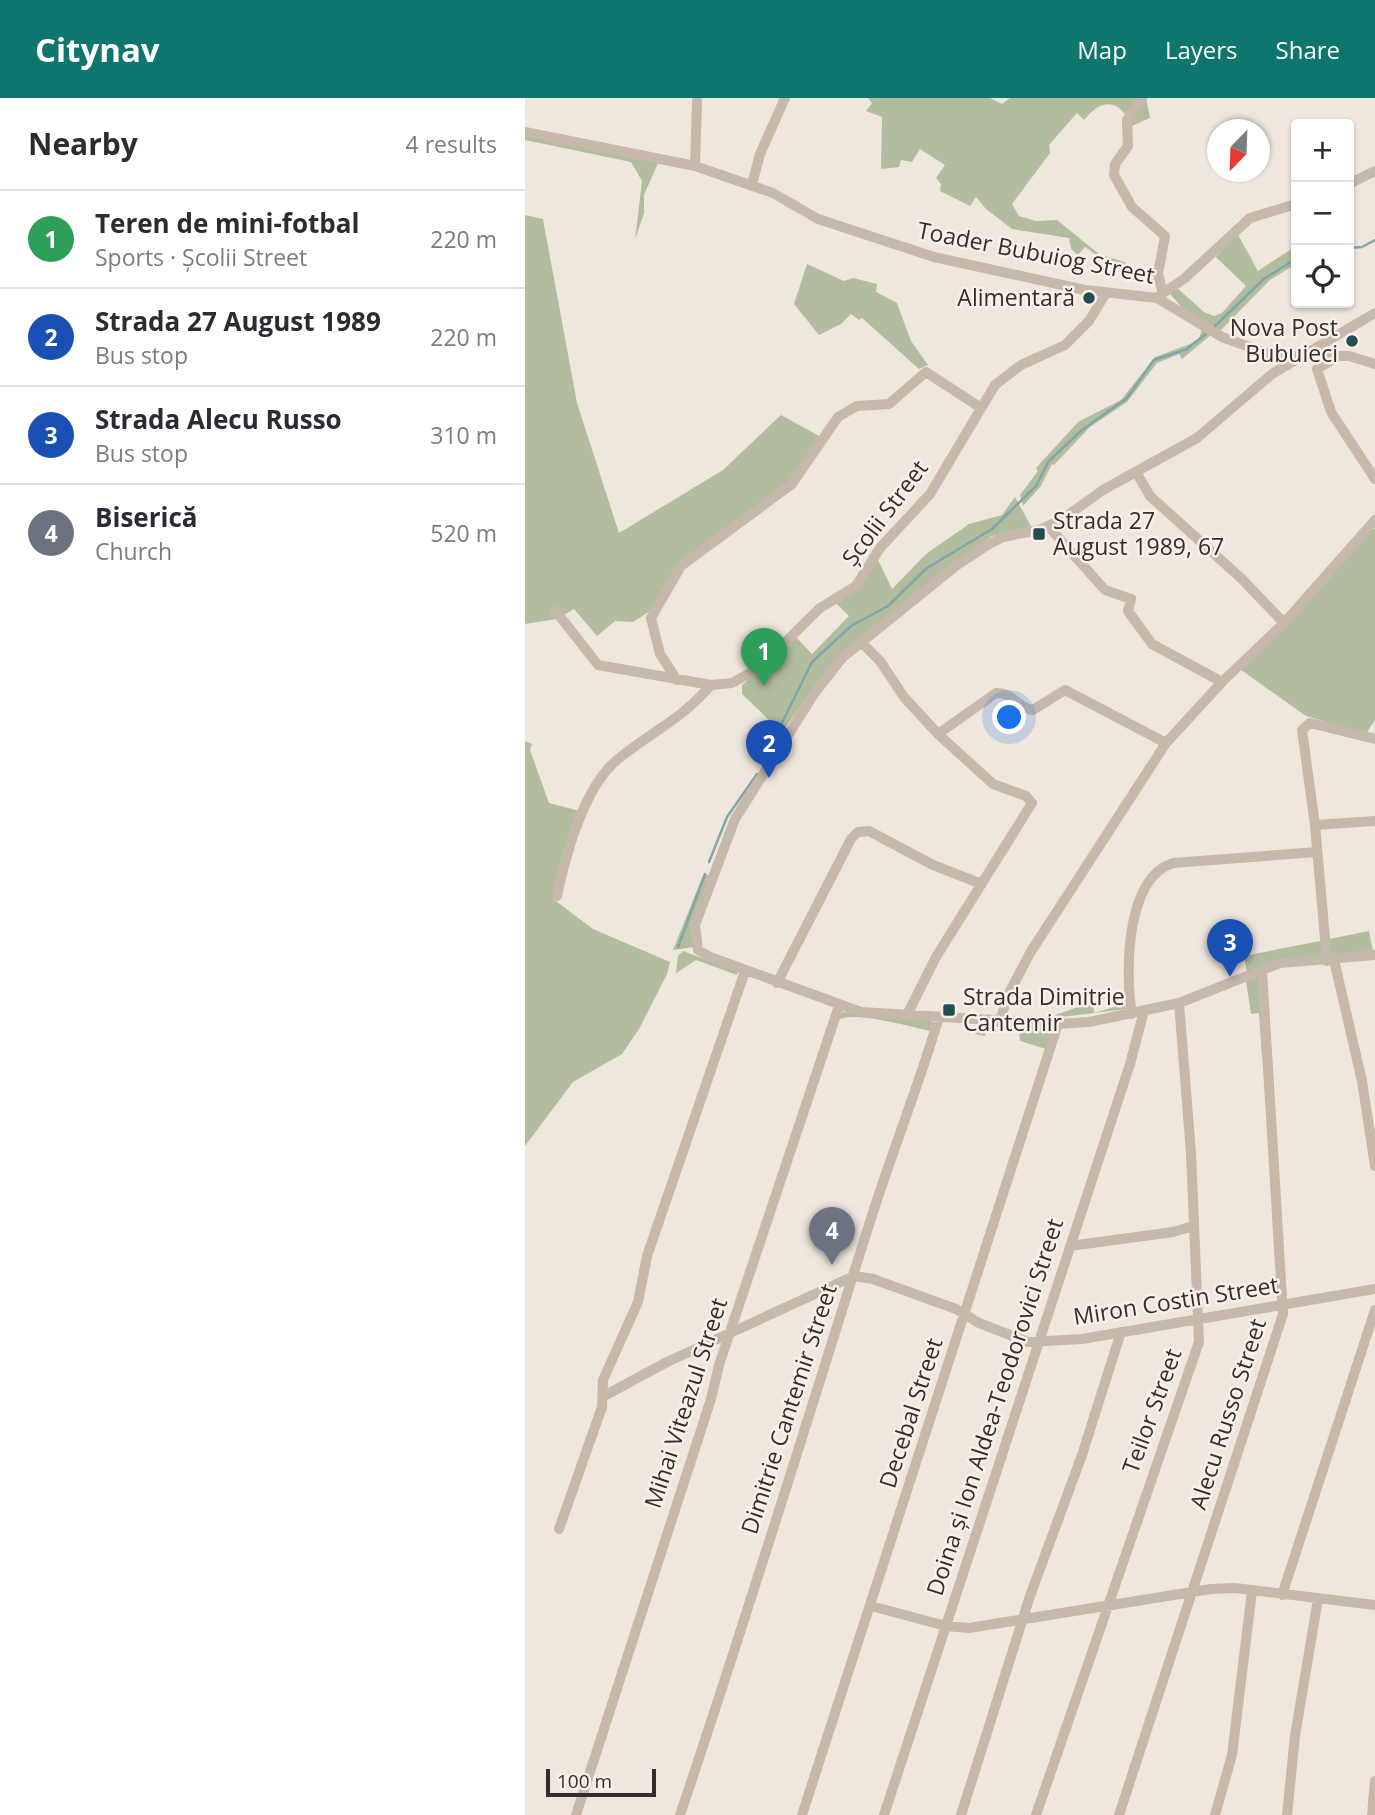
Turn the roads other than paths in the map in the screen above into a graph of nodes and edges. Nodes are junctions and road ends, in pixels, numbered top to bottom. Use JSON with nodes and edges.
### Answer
{"nodes":[{"id":1,"x":785,"y":98,"type":"edge"},
{"id":2,"x":1142,"y":98,"type":"edge"},
{"id":3,"x":697,"y":101,"type":"dead end"},
{"id":4,"x":525,"y":132,"type":"edge"},
{"id":5,"x":695,"y":166,"type":"junction"},
{"id":6,"x":1375,"y":171,"type":"edge"},
{"id":7,"x":1353,"y":182,"type":"edge"},
{"id":8,"x":752,"y":184,"type":"junction"},
{"id":9,"x":1291,"y":206,"type":"edge"},
{"id":10,"x":1106,"y":293,"type":"junction"},
{"id":11,"x":1160,"y":296,"type":"junction"},
{"id":12,"x":1375,"y":313,"type":"edge"},
{"id":13,"x":1339,"y":356,"type":"junction"},
{"id":14,"x":1301,"y":358,"type":"junction"},
{"id":15,"x":1375,"y":364,"type":"edge"},
{"id":16,"x":981,"y":408,"type":"junction"},
{"id":17,"x":1136,"y":472,"type":"junction"},
{"id":18,"x":1375,"y":479,"type":"edge"},
{"id":19,"x":1375,"y":520,"type":"edge"},
{"id":20,"x":1048,"y":526,"type":"junction"},
{"id":21,"x":555,"y":610,"type":"dead end"},
{"id":22,"x":1284,"y":624,"type":"junction"},
{"id":23,"x":861,"y":642,"type":"junction"},
{"id":24,"x":677,"y":680,"type":"junction"},
{"id":25,"x":1222,"y":682,"type":"junction"},
{"id":26,"x":711,"y":685,"type":"junction"},
{"id":27,"x":937,"y":734,"type":"junction"},
{"id":28,"x":1375,"y":738,"type":"edge"},
{"id":29,"x":1166,"y":743,"type":"junction"},
{"id":30,"x":1375,"y":821,"type":"edge"},
{"id":31,"x":1315,"y":825,"type":"junction"},
{"id":32,"x":1317,"y":852,"type":"junction"},
{"id":33,"x":979,"y":883,"type":"junction"},
{"id":34,"x":557,"y":897,"type":"dead end"},
{"id":35,"x":1375,"y":956,"type":"edge"},
{"id":36,"x":1330,"y":961,"type":"junction"},
{"id":37,"x":1262,"y":970,"type":"junction"},
{"id":38,"x":745,"y":971,"type":"junction"},
{"id":39,"x":777,"y":983,"type":"junction"},
{"id":40,"x":1179,"y":1003,"type":"junction"},
{"id":41,"x":839,"y":1006,"type":"junction"},
{"id":42,"x":1144,"y":1012,"type":"junction"},
{"id":43,"x":1132,"y":1014,"type":"junction"},
{"id":44,"x":907,"y":1015,"type":"junction"},
{"id":45,"x":939,"y":1017,"type":"junction"},
{"id":46,"x":1000,"y":1020,"type":"junction"},
{"id":47,"x":1058,"y":1024,"type":"junction"},
{"id":48,"x":1375,"y":1166,"type":"edge"},
{"id":49,"x":1193,"y":1226,"type":"junction"},
{"id":50,"x":1070,"y":1247,"type":"junction"},
{"id":51,"x":854,"y":1276,"type":"junction"},
{"id":52,"x":1375,"y":1289,"type":"edge"},
{"id":53,"x":1284,"y":1304,"type":"junction"},
{"id":54,"x":1375,"y":1310,"type":"edge"},
{"id":55,"x":965,"y":1315,"type":"junction"},
{"id":56,"x":1200,"y":1318,"type":"junction"},
{"id":57,"x":732,"y":1332,"type":"junction"},
{"id":58,"x":1121,"y":1332,"type":"junction"},
{"id":59,"x":1038,"y":1343,"type":"junction"},
{"id":60,"x":604,"y":1396,"type":"junction"},
{"id":61,"x":559,"y":1529,"type":"dead end"},
{"id":62,"x":1252,"y":1591,"type":"junction"},
{"id":63,"x":1191,"y":1592,"type":"junction"},
{"id":64,"x":1282,"y":1595,"type":"junction"},
{"id":65,"x":1318,"y":1599,"type":"junction"},
{"id":66,"x":1108,"y":1604,"type":"junction"},
{"id":67,"x":1375,"y":1605,"type":"edge"},
{"id":68,"x":871,"y":1606,"type":"junction"},
{"id":69,"x":1024,"y":1619,"type":"junction"},
{"id":70,"x":946,"y":1626,"type":"junction"},
{"id":71,"x":1375,"y":1781,"type":"edge"},
{"id":72,"x":576,"y":1815,"type":"edge"},
{"id":73,"x":680,"y":1815,"type":"edge"},
{"id":74,"x":802,"y":1815,"type":"edge"},
{"id":75,"x":884,"y":1815,"type":"edge"},
{"id":76,"x":961,"y":1815,"type":"edge"},
{"id":77,"x":1036,"y":1815,"type":"edge"},
{"id":78,"x":1119,"y":1815,"type":"edge"},
{"id":79,"x":1215,"y":1815,"type":"edge"},
{"id":80,"x":1287,"y":1815,"type":"edge"},
{"id":81,"x":1372,"y":1815,"type":"edge"}],
"edges":[{"from":1,"to":8,"type":"street"},
{"from":2,"to":11,"type":"street"},
{"from":3,"to":5,"type":"street"},
{"from":4,"to":5,"type":"street","name":"Toader Bubuiog Street"},
{"from":5,"to":8,"type":"street","name":"Toader Bubuiog Street"},
{"from":6,"to":7,"type":"street"},
{"from":8,"to":10,"type":"street","name":"Toader Bubuiog Street"},
{"from":9,"to":11,"type":"street"},
{"from":10,"to":11,"type":"street","name":"Toader Bubuiog Street"},
{"from":10,"to":16,"type":"street","name":"Școlii Street"},
{"from":11,"to":14,"type":"street","name":"Toader Bubuiog Street"},
{"from":12,"to":14,"type":"street"},
{"from":13,"to":14,"type":"street","name":"Toader Bubuiog Street"},
{"from":13,"to":15,"type":"street","name":"Toader Bubuiog Street"},
{"from":13,"to":18,"type":"street"},
{"from":14,"to":17,"type":"street"},
{"from":16,"to":24,"type":"street"},
{"from":16,"to":26,"type":"street","name":"Școlii Street"},
{"from":17,"to":20,"type":"street"},
{"from":17,"to":22,"type":"street"},
{"from":19,"to":22,"type":"street"},
{"from":20,"to":23,"type":"street"},
{"from":20,"to":25,"type":"street"},
{"from":21,"to":24,"type":"street"},
{"from":22,"to":25,"type":"street"},
{"from":23,"to":27,"type":"street"},
{"from":23,"to":38,"type":"street"},
{"from":24,"to":26,"type":"street"},
{"from":25,"to":29,"type":"street"},
{"from":26,"to":34,"type":"street"},
{"from":27,"to":29,"type":"street"},
{"from":27,"to":33,"type":"street"},
{"from":28,"to":31,"type":"street"},
{"from":29,"to":46,"type":"street"},
{"from":30,"to":31,"type":"street"},
{"from":31,"to":32,"type":"street"},
{"from":32,"to":36,"type":"street"},
{"from":32,"to":43,"type":"street"},
{"from":33,"to":39,"type":"street"},
{"from":33,"to":44,"type":"street"},
{"from":35,"to":36,"type":"street"},
{"from":36,"to":37,"type":"street"},
{"from":36,"to":48,"type":"street"},
{"from":37,"to":40,"type":"street"},
{"from":37,"to":53,"type":"street","name":"Alecu Russo Street"},
{"from":38,"to":39,"type":"street"},
{"from":38,"to":60,"type":"street"},
{"from":39,"to":41,"type":"street"},
{"from":40,"to":42,"type":"street"},
{"from":40,"to":49,"type":"street","name":"Teilor Street"},
{"from":41,"to":44,"type":"street"},
{"from":41,"to":57,"type":"street","name":"Mihai Viteazul Street"},
{"from":42,"to":43,"type":"street"},
{"from":42,"to":50,"type":"street","name":"Doina și Ion Aldea-Teodorovici Street"},
{"from":43,"to":47,"type":"street"},
{"from":44,"to":45,"type":"street"},
{"from":45,"to":46,"type":"street"},
{"from":45,"to":51,"type":"street","name":"Dimitrie Cantemir Street"},
{"from":46,"to":47,"type":"street"},
{"from":47,"to":55,"type":"street","name":"Decebal Street"},
{"from":49,"to":50,"type":"street"},
{"from":49,"to":56,"type":"street","name":"Teilor Street"},
{"from":50,"to":59,"type":"street","name":"Doina și Ion Aldea-Teodorovici Street"},
{"from":51,"to":55,"type":"street","name":"Miron Costin Street"},
{"from":51,"to":57,"type":"street"},
{"from":51,"to":73,"type":"street","name":"Dimitrie Cantemir Street"},
{"from":52,"to":53,"type":"street","name":"Miron Costin Street"},
{"from":53,"to":56,"type":"street","name":"Miron Costin Street"},
{"from":53,"to":63,"type":"street","name":"Alecu Russo Street"},
{"from":54,"to":64,"type":"street"},
{"from":55,"to":59,"type":"street","name":"Miron Costin Street"},
{"from":55,"to":68,"type":"street","name":"Decebal Street"},
{"from":56,"to":58,"type":"street","name":"Miron Costin Street"},
{"from":56,"to":66,"type":"street","name":"Teilor Street"},
{"from":57,"to":60,"type":"street"},
{"from":57,"to":72,"type":"street","name":"Mihai Viteazul Street"},
{"from":58,"to":59,"type":"street","name":"Miron Costin Street"},
{"from":58,"to":69,"type":"street"},
{"from":59,"to":70,"type":"street","name":"Doina și Ion Aldea-Teodorovici Street"},
{"from":60,"to":61,"type":"street"},
{"from":62,"to":63,"type":"street"},
{"from":62,"to":64,"type":"street"},
{"from":62,"to":79,"type":"street"},
{"from":63,"to":66,"type":"street"},
{"from":63,"to":78,"type":"street","name":"Alecu Russo Street"},
{"from":64,"to":65,"type":"street"},
{"from":65,"to":67,"type":"street"},
{"from":65,"to":80,"type":"street"},
{"from":66,"to":69,"type":"street"},
{"from":66,"to":77,"type":"street","name":"Teilor Street"},
{"from":68,"to":70,"type":"street"},
{"from":68,"to":74,"type":"street","name":"Decebal Street"},
{"from":69,"to":70,"type":"street"},
{"from":69,"to":76,"type":"street"},
{"from":70,"to":75,"type":"street","name":"Doina și Ion Aldea-Teodorovici Street"},
{"from":71,"to":81,"type":"street"}]}
